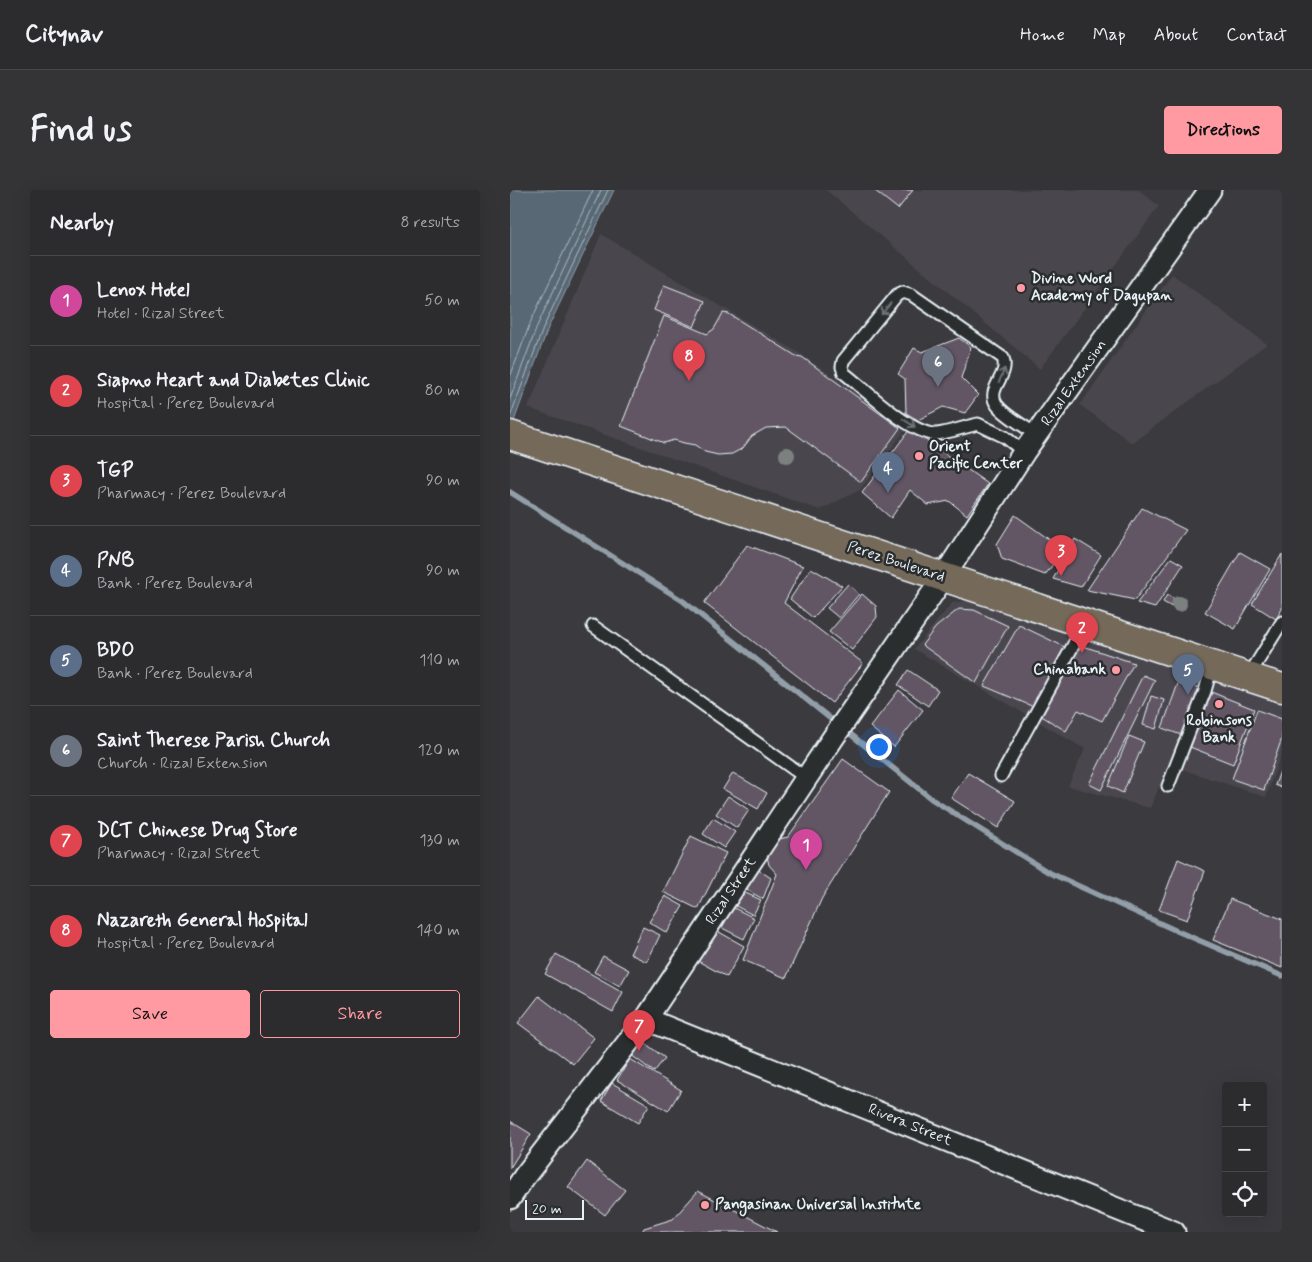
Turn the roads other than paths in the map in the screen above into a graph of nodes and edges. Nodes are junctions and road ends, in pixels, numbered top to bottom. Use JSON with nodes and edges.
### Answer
{"nodes":[{"id":1,"x":1210,"y":190,"type":"edge"},
{"id":2,"x":510,"y":435,"type":"edge"},
{"id":3,"x":1038,"y":435,"type":"junction"},
{"id":4,"x":1024,"y":452,"type":"junction"},
{"id":5,"x":943,"y":578,"type":"junction"},
{"id":6,"x":1282,"y":622,"type":"edge"},
{"id":7,"x":1085,"y":624,"type":"junction"},
{"id":8,"x":593,"y":626,"type":"dead end"},
{"id":9,"x":1212,"y":666,"type":"junction"},
{"id":10,"x":1248,"y":677,"type":"junction"},
{"id":11,"x":1282,"y":688,"type":"edge"},
{"id":12,"x":1001,"y":776,"type":"dead end"},
{"id":13,"x":806,"y":778,"type":"junction"},
{"id":14,"x":1168,"y":786,"type":"dead end"},
{"id":15,"x":646,"y":1019,"type":"junction"},
{"id":16,"x":510,"y":1198,"type":"edge"},
{"id":17,"x":1174,"y":1232,"type":"edge"}],
"edges":[{"from":1,"to":3,"type":"street","name":"Rizal Extension"},
{"from":2,"to":5,"type":"main road","name":"Perez Boulevard"},
{"from":3,"to":4,"type":"street","name":"Rizal Extension"},
{"from":3,"to":4,"type":"lane","one_way":true},
{"from":4,"to":5,"type":"street","name":"Rizal Extension"},
{"from":5,"to":7,"type":"main road","name":"Perez Boulevard"},
{"from":5,"to":13,"type":"street","name":"Rizal Street"},
{"from":6,"to":10,"type":"lane"},
{"from":7,"to":9,"type":"main road","name":"Perez Boulevard"},
{"from":7,"to":12,"type":"lane"},
{"from":8,"to":13,"type":"lane"},
{"from":9,"to":10,"type":"main road","name":"Perez Boulevard"},
{"from":9,"to":14,"type":"lane"},
{"from":10,"to":11,"type":"main road","name":"Perez Boulevard"},
{"from":13,"to":15,"type":"street","name":"Rizal Street"},
{"from":15,"to":16,"type":"street","name":"Rizal Street"},
{"from":15,"to":17,"type":"street","name":"Rivera Street"}]}
